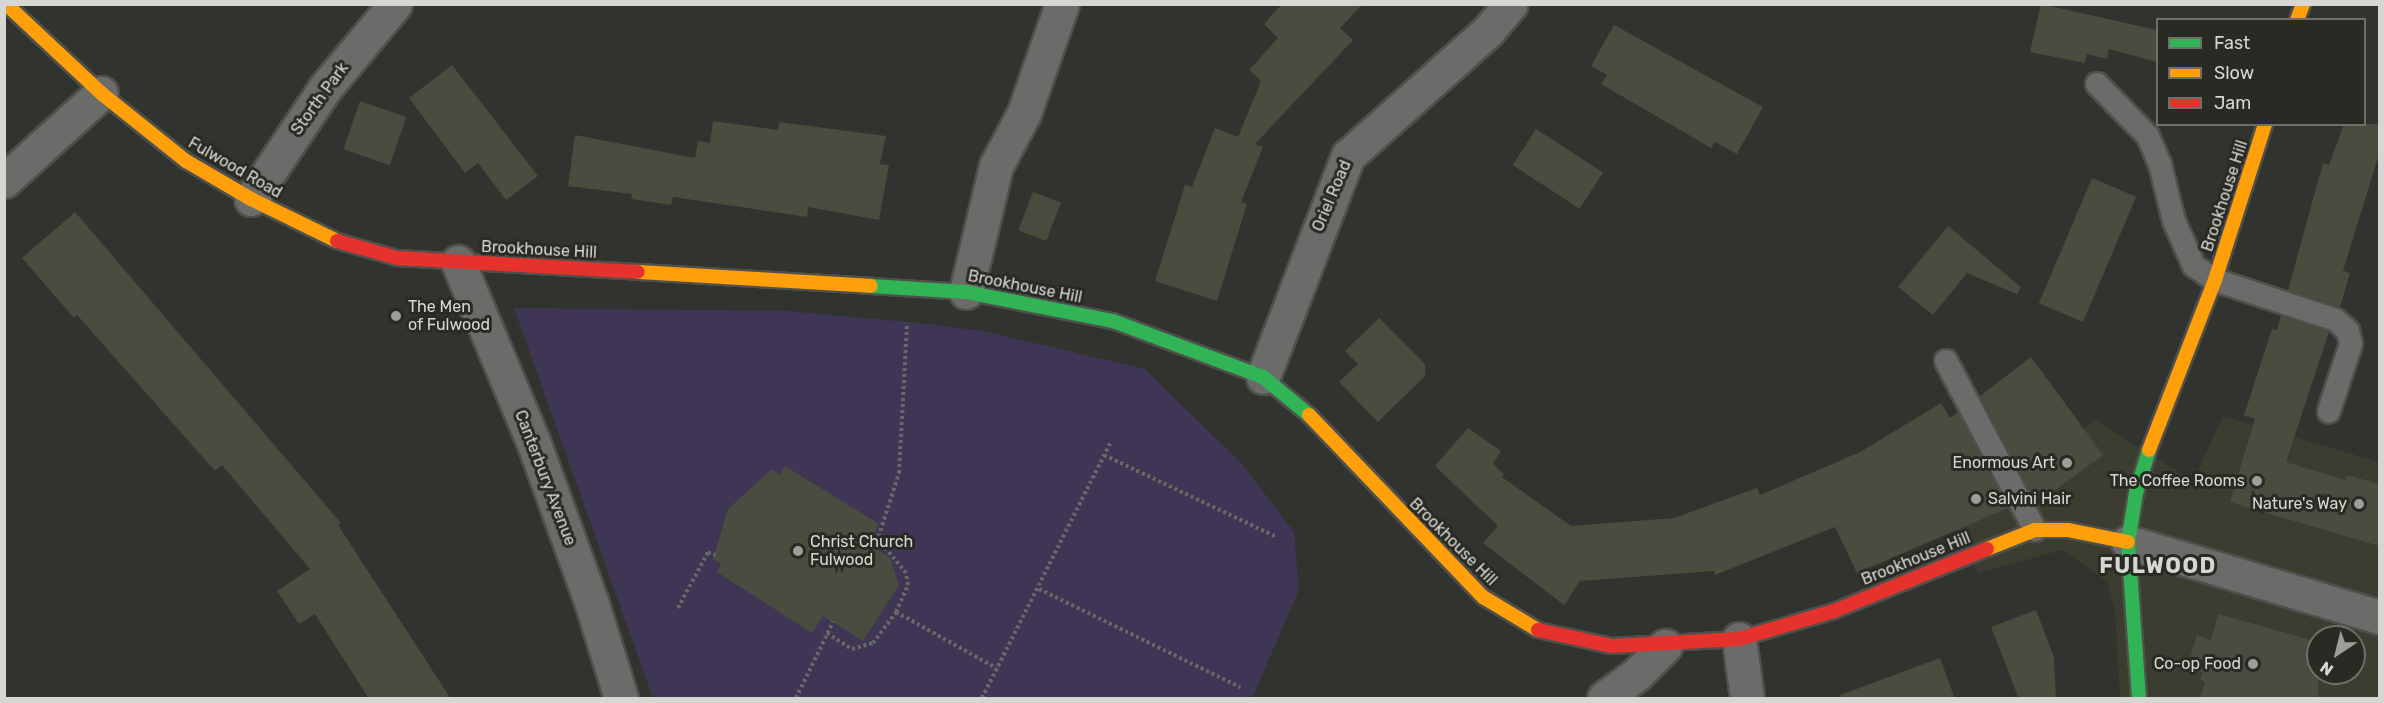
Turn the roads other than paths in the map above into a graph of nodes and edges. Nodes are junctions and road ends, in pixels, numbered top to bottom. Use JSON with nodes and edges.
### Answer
{"nodes":[{"id":1,"x":6,"y":4,"type":"edge"},
{"id":2,"x":395,"y":4,"type":"edge"},
{"id":3,"x":1062,"y":4,"type":"edge"},
{"id":4,"x":1511,"y":4,"type":"edge"},
{"id":5,"x":2097,"y":84,"type":"dead end"},
{"id":6,"x":101,"y":93,"type":"junction"},
{"id":7,"x":2264,"y":126,"type":"edge"},
{"id":8,"x":4,"y":181,"type":"edge"},
{"id":9,"x":251,"y":199,"type":"junction"},
{"id":10,"x":458,"y":262,"type":"junction"},
{"id":11,"x":2215,"y":280,"type":"junction"},
{"id":12,"x":966,"y":292,"type":"junction"},
{"id":13,"x":1946,"y":361,"type":"dead end"},
{"id":14,"x":1263,"y":377,"type":"junction"},
{"id":15,"x":2329,"y":411,"type":"dead end"},
{"id":16,"x":2035,"y":530,"type":"junction"},
{"id":17,"x":2128,"y":542,"type":"junction"},
{"id":18,"x":2379,"y":617,"type":"edge"},
{"id":19,"x":1739,"y":639,"type":"junction"},
{"id":20,"x":1665,"y":646,"type":"junction"},
{"id":21,"x":621,"y":699,"type":"edge"},
{"id":22,"x":1604,"y":699,"type":"edge"},
{"id":23,"x":1747,"y":699,"type":"edge"},
{"id":24,"x":2139,"y":699,"type":"edge"}],
"edges":[{"from":1,"to":6,"type":"street","name":"Fulwood Road"},
{"from":2,"to":9,"type":"street","name":"Storth Park"},
{"from":3,"to":12,"type":"street"},
{"from":4,"to":14,"type":"street","name":"Oriel Road"},
{"from":5,"to":11,"type":"lane"},
{"from":6,"to":8,"type":"street"},
{"from":6,"to":9,"type":"street","name":"Fulwood Road"},
{"from":7,"to":11,"type":"street","name":"Brookhouse Hill"},
{"from":9,"to":10,"type":"street","name":"Fulwood Road"},
{"from":10,"to":12,"type":"street","name":"Brookhouse Hill"},
{"from":10,"to":21,"type":"street","name":"Canterbury Avenue"},
{"from":11,"to":15,"type":"lane"},
{"from":11,"to":17,"type":"street","name":"Brookhouse Hill"},
{"from":12,"to":14,"type":"street","name":"Brookhouse Hill"},
{"from":13,"to":16,"type":"lane"},
{"from":14,"to":20,"type":"street","name":"Brookhouse Hill"},
{"from":16,"to":17,"type":"street","name":"Brookhouse Hill"},
{"from":16,"to":19,"type":"street","name":"Brookhouse Hill"},
{"from":17,"to":18,"type":"street"},
{"from":17,"to":24,"type":"street"},
{"from":19,"to":20,"type":"street","name":"Brookhouse Hill"},
{"from":19,"to":23,"type":"street"},
{"from":20,"to":22,"type":"street"}]}
